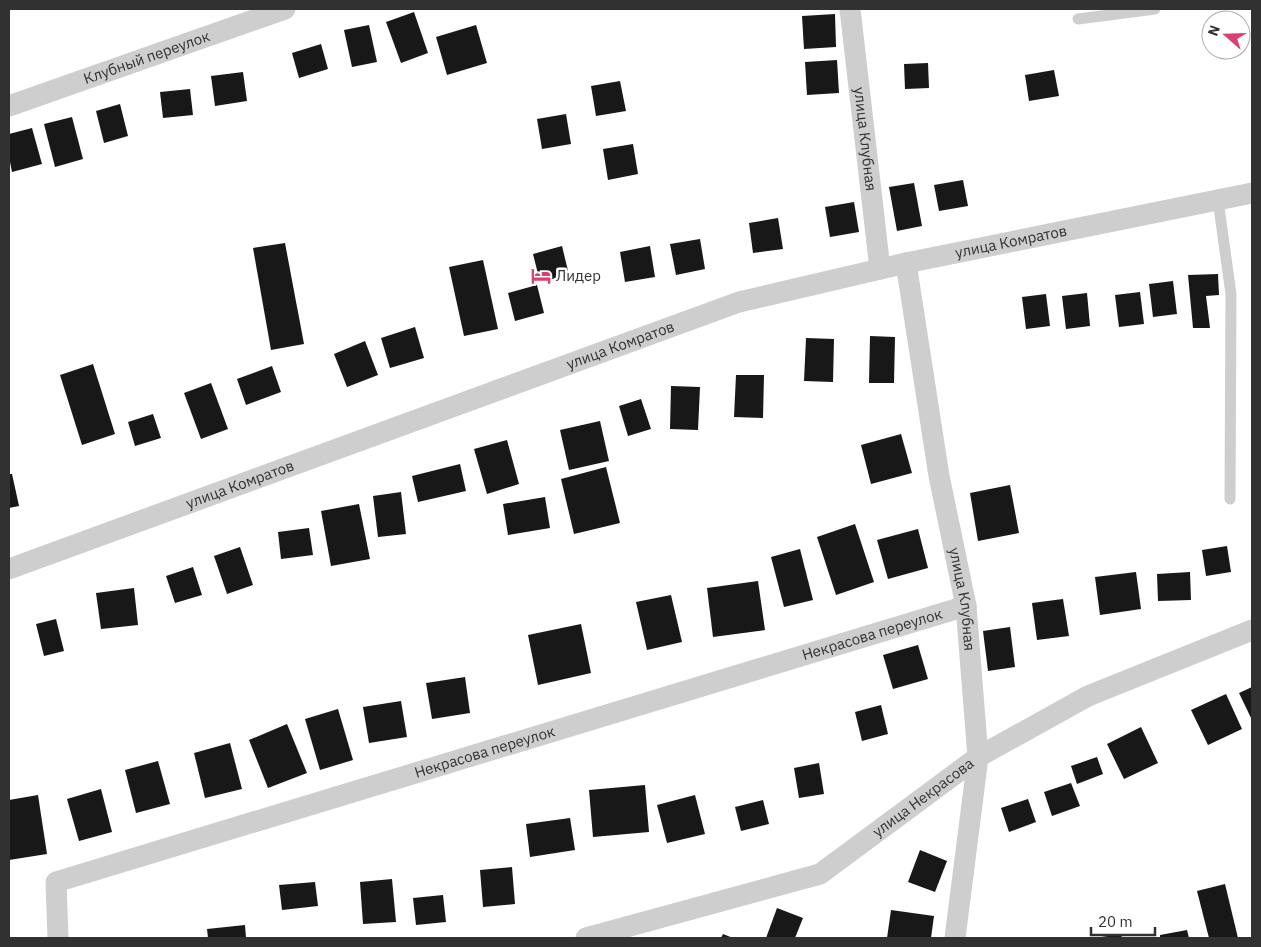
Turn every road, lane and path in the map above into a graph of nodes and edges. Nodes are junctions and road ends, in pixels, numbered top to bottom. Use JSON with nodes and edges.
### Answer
{"nodes":[{"id":1,"x":285,"y":9,"type":"edge"},
{"id":2,"x":850,"y":9,"type":"edge"},
{"id":3,"x":1155,"y":9,"type":"edge"},
{"id":4,"x":1078,"y":20,"type":"dead end"},
{"id":5,"x":9,"y":106,"type":"edge"},
{"id":6,"x":1252,"y":193,"type":"edge"},
{"id":7,"x":1218,"y":200,"type":"junction"},
{"id":8,"x":906,"y":263,"type":"junction"},
{"id":9,"x":880,"y":269,"type":"junction"},
{"id":10,"x":1230,"y":499,"type":"dead end"},
{"id":11,"x":9,"y":569,"type":"edge"},
{"id":12,"x":966,"y":606,"type":"junction"},
{"id":13,"x":1252,"y":630,"type":"edge"},
{"id":14,"x":978,"y":757,"type":"junction"},
{"id":15,"x":58,"y":938,"type":"edge"},
{"id":16,"x":586,"y":938,"type":"edge"},
{"id":17,"x":955,"y":938,"type":"edge"}],
"edges":[{"from":1,"to":5,"type":"street","name":"Клубный переулок"},
{"from":2,"to":9,"type":"street","name":"улица Клубная"},
{"from":3,"to":4,"type":"lane"},
{"from":6,"to":7,"type":"street","name":"улица Комратов"},
{"from":7,"to":8,"type":"street","name":"улица Комратов"},
{"from":7,"to":10,"type":"lane"},
{"from":8,"to":9,"type":"street","name":"улица Комратов"},
{"from":8,"to":12,"type":"street","name":"улица Клубная"},
{"from":9,"to":11,"type":"street","name":"улица Комратов"},
{"from":12,"to":14,"type":"street","name":"улица Клубная"},
{"from":12,"to":15,"type":"street","name":"Некрасова переулок"},
{"from":13,"to":14,"type":"street","name":"улица Некрасова"},
{"from":14,"to":16,"type":"street","name":"улица Некрасова"},
{"from":14,"to":17,"type":"street","name":"улица Клубная"}]}
